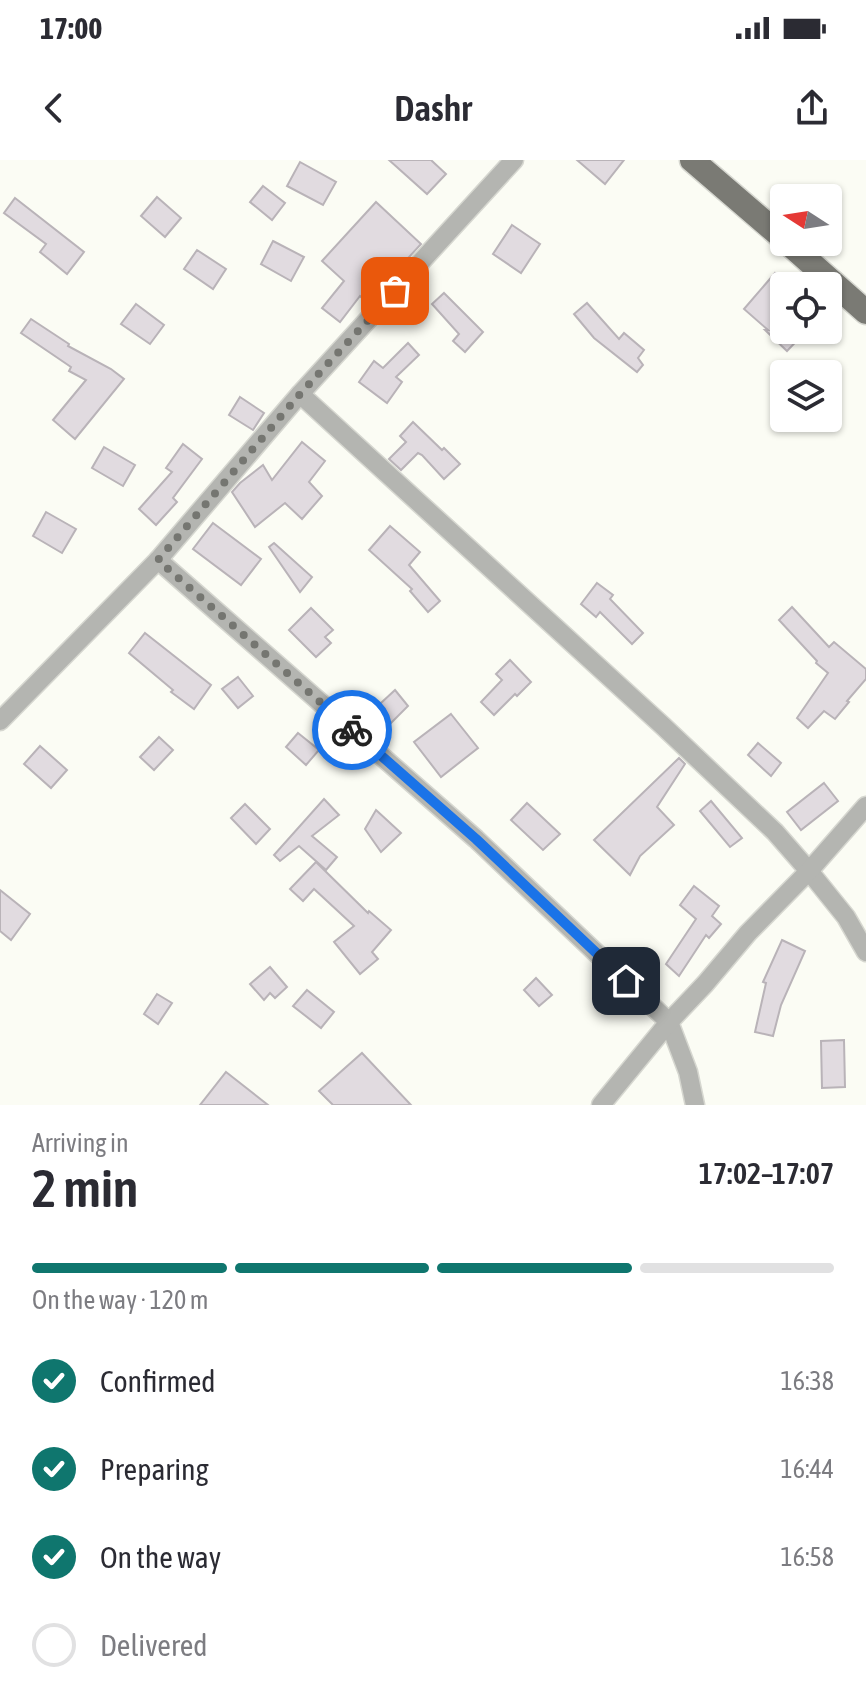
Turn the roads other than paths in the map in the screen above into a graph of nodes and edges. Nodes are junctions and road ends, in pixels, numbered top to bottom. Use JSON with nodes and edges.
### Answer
{"nodes":[{"id":1,"x":514,"y":160,"type":"edge"},
{"id":2,"x":692,"y":160,"type":"edge"},
{"id":3,"x":770,"y":226,"type":"edge"},
{"id":4,"x":804,"y":256,"type":"edge"},
{"id":5,"x":866,"y":312,"type":"edge"},
{"id":6,"x":300,"y":394,"type":"junction"},
{"id":7,"x":158,"y":560,"type":"junction"},
{"id":8,"x":0,"y":721,"type":"edge"},
{"id":9,"x":866,"y":806,"type":"edge"},
{"id":10,"x":809,"y":871,"type":"junction"},
{"id":11,"x":866,"y":952,"type":"edge"},
{"id":12,"x":669,"y":1022,"type":"junction"},
{"id":13,"x":601,"y":1105,"type":"edge"},
{"id":14,"x":695,"y":1105,"type":"edge"}],
"edges":[{"from":1,"to":6,"type":"street"},
{"from":2,"to":3,"type":"main road"},
{"from":4,"to":5,"type":"main road"},
{"from":6,"to":7,"type":"street"},
{"from":6,"to":10,"type":"street"},
{"from":7,"to":8,"type":"street"},
{"from":7,"to":12,"type":"street"},
{"from":9,"to":10,"type":"street"},
{"from":10,"to":11,"type":"street"},
{"from":10,"to":12,"type":"street"},
{"from":12,"to":13,"type":"street"},
{"from":12,"to":14,"type":"street"}]}
